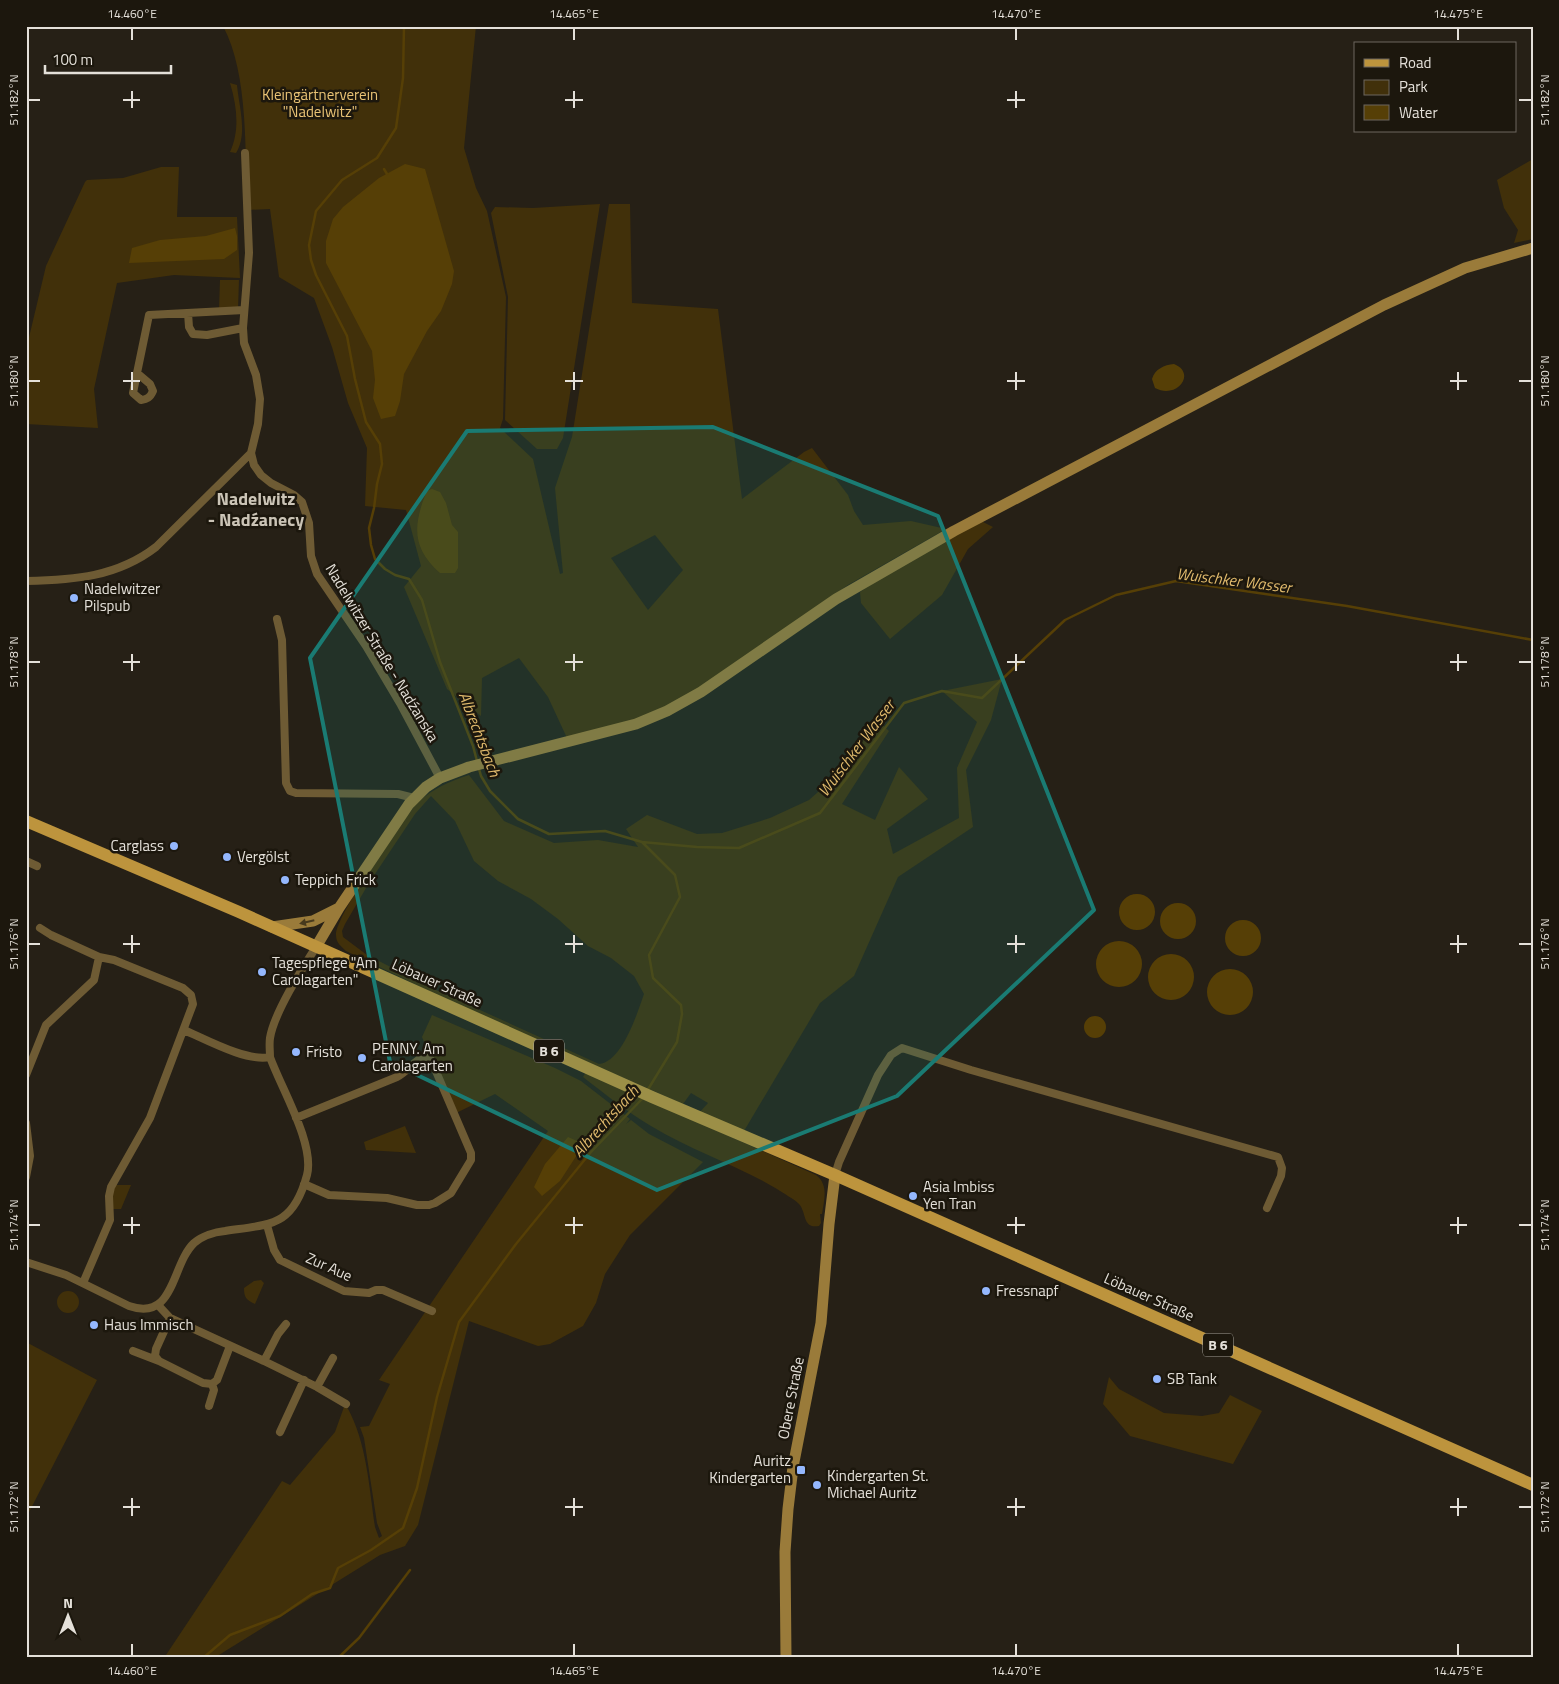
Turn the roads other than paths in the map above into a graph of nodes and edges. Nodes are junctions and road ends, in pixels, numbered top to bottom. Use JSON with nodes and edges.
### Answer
{"nodes":[{"id":1,"x":245,"y":153,"type":"dead end"},
{"id":2,"x":1533,"y":248,"type":"edge"},
{"id":3,"x":244,"y":310,"type":"junction"},
{"id":4,"x":188,"y":313,"type":"junction"},
{"id":5,"x":243,"y":328,"type":"junction"},
{"id":6,"x":137,"y":373,"type":"dead end"},
{"id":7,"x":251,"y":453,"type":"junction"},
{"id":8,"x":26,"y":580,"type":"edge"},
{"id":9,"x":277,"y":619,"type":"dead end"},
{"id":10,"x":440,"y":778,"type":"junction"},
{"id":11,"x":414,"y":798,"type":"junction"},
{"id":12,"x":26,"y":821,"type":"edge"},
{"id":13,"x":26,"y":861,"type":"edge"},
{"id":14,"x":37,"y":866,"type":"dead end"},
{"id":15,"x":339,"y":908,"type":"junction"},
{"id":16,"x":272,"y":927,"type":"junction"},
{"id":17,"x":40,"y":928,"type":"dead end"},
{"id":18,"x":316,"y":947,"type":"junction"},
{"id":19,"x":99,"y":957,"type":"junction"},
{"id":20,"x":184,"y":1030,"type":"junction"},
{"id":21,"x":270,"y":1057,"type":"junction"},
{"id":22,"x":26,"y":1075,"type":"edge"},
{"id":23,"x":296,"y":1118,"type":"junction"},
{"id":24,"x":26,"y":1123,"type":"edge"},
{"id":25,"x":835,"y":1175,"type":"junction"},
{"id":26,"x":26,"y":1177,"type":"edge"},
{"id":27,"x":304,"y":1184,"type":"junction"},
{"id":28,"x":1267,"y":1208,"type":"dead end"},
{"id":29,"x":266,"y":1225,"type":"junction"},
{"id":30,"x":26,"y":1262,"type":"edge"},
{"id":31,"x":83,"y":1283,"type":"junction"},
{"id":32,"x":158,"y":1306,"type":"junction"},
{"id":33,"x":432,"y":1310,"type":"dead end"},
{"id":34,"x":170,"y":1318,"type":"junction"},
{"id":35,"x":286,"y":1324,"type":"dead end"},
{"id":36,"x":230,"y":1346,"type":"junction"},
{"id":37,"x":133,"y":1351,"type":"dead end"},
{"id":38,"x":332,"y":1358,"type":"dead end"},
{"id":39,"x":159,"y":1361,"type":"junction"},
{"id":40,"x":264,"y":1361,"type":"junction"},
{"id":41,"x":304,"y":1380,"type":"junction"},
{"id":42,"x":212,"y":1384,"type":"junction"},
{"id":43,"x":317,"y":1387,"type":"junction"},
{"id":44,"x":346,"y":1404,"type":"dead end"},
{"id":45,"x":209,"y":1406,"type":"dead end"},
{"id":46,"x":280,"y":1432,"type":"dead end"},
{"id":47,"x":1533,"y":1485,"type":"edge"},
{"id":48,"x":786,"y":1658,"type":"edge"}],
"edges":[{"from":1,"to":3,"type":"street"},
{"from":2,"to":10,"type":"main road"},
{"from":3,"to":4,"type":"street"},
{"from":3,"to":5,"type":"street"},
{"from":4,"to":5,"type":"street"},
{"from":4,"to":6,"type":"street"},
{"from":5,"to":7,"type":"street"},
{"from":7,"to":8,"type":"street"},
{"from":7,"to":10,"type":"street","name":"Nadelwitzer Straße - Nadźanska"},
{"from":9,"to":11,"type":"street"},
{"from":10,"to":11,"type":"main road"},
{"from":11,"to":15,"type":"main road"},
{"from":12,"to":16,"type":"main road","name":"Löbauer Straße","number":"B 6"},
{"from":13,"to":14,"type":"street"},
{"from":15,"to":16,"type":"main road","one_way":true},
{"from":15,"to":18,"type":"main road"},
{"from":16,"to":18,"type":"main road","name":"Löbauer Straße","number":"B 6"},
{"from":17,"to":19,"type":"street"},
{"from":18,"to":21,"type":"street"},
{"from":18,"to":25,"type":"main road","name":"Löbauer Straße","number":"B 6"},
{"from":19,"to":20,"type":"street"},
{"from":19,"to":22,"type":"street"},
{"from":20,"to":21,"type":"street"},
{"from":20,"to":31,"type":"street"},
{"from":21,"to":23,"type":"street"},
{"from":23,"to":27,"type":"street"},
{"from":23,"to":27,"type":"street"},
{"from":24,"to":26,"type":"street"},
{"from":25,"to":28,"type":"street"},
{"from":25,"to":47,"type":"main road","name":"Löbauer Straße","number":"B 6"},
{"from":25,"to":48,"type":"main road","name":"Obere Straße"},
{"from":27,"to":29,"type":"street"},
{"from":29,"to":32,"type":"street"},
{"from":29,"to":33,"type":"street","name":"Zur Aue"},
{"from":30,"to":31,"type":"street"},
{"from":31,"to":32,"type":"street"},
{"from":32,"to":34,"type":"street"},
{"from":34,"to":36,"type":"street"},
{"from":34,"to":39,"type":"street"},
{"from":35,"to":40,"type":"street"},
{"from":36,"to":40,"type":"street"},
{"from":36,"to":42,"type":"street"},
{"from":37,"to":39,"type":"street"},
{"from":38,"to":43,"type":"street"},
{"from":39,"to":42,"type":"street"},
{"from":40,"to":41,"type":"street"},
{"from":41,"to":43,"type":"street"},
{"from":41,"to":46,"type":"street"},
{"from":42,"to":45,"type":"street"},
{"from":43,"to":44,"type":"street"}]}
